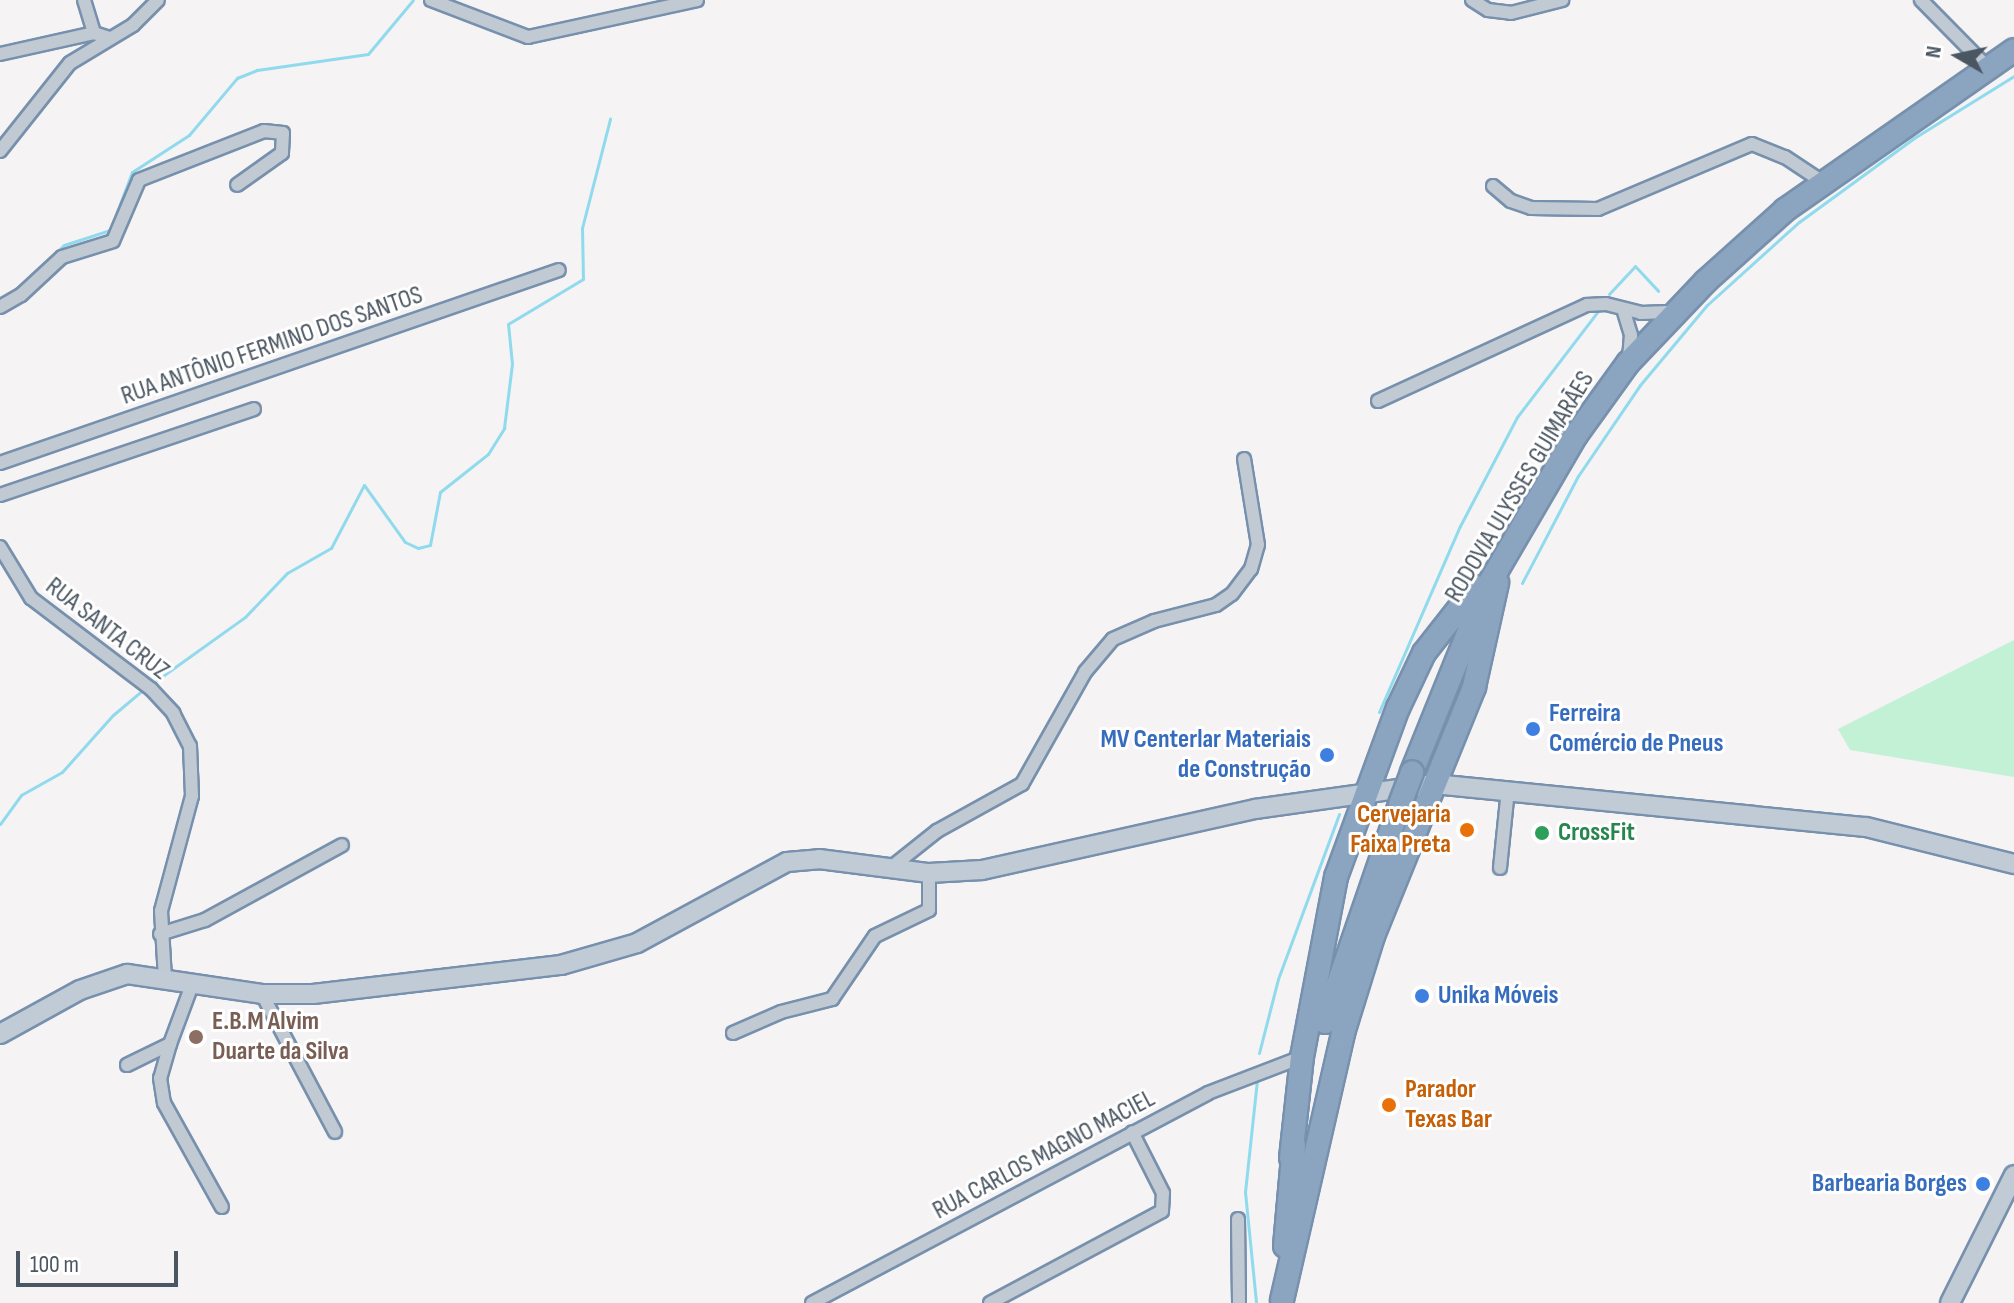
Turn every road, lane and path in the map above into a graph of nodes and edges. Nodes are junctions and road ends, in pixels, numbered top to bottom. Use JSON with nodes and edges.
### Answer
{"nodes":[{"id":1,"x":84,"y":0,"type":"edge"},
{"id":2,"x":158,"y":0,"type":"edge"},
{"id":3,"x":431,"y":0,"type":"edge"},
{"id":4,"x":697,"y":0,"type":"edge"},
{"id":5,"x":1472,"y":0,"type":"edge"},
{"id":6,"x":1562,"y":0,"type":"edge"},
{"id":7,"x":1921,"y":0,"type":"edge"},
{"id":8,"x":94,"y":33,"type":"junction"},
{"id":9,"x":109,"y":38,"type":"junction"},
{"id":10,"x":2014,"y":50,"type":"edge"},
{"id":11,"x":0,"y":54,"type":"edge"},
{"id":12,"x":1988,"y":68,"type":"junction"},
{"id":13,"x":0,"y":151,"type":"edge"},
{"id":14,"x":1821,"y":181,"type":"junction"},
{"id":15,"x":237,"y":185,"type":"dead end"},
{"id":16,"x":1493,"y":186,"type":"dead end"},
{"id":17,"x":559,"y":270,"type":"dead end"},
{"id":18,"x":0,"y":307,"type":"edge"},
{"id":19,"x":1624,"y":312,"type":"junction"},
{"id":20,"x":1675,"y":312,"type":"junction"},
{"id":21,"x":1628,"y":363,"type":"junction"},
{"id":22,"x":1378,"y":401,"type":"dead end"},
{"id":23,"x":254,"y":409,"type":"dead end"},
{"id":24,"x":1244,"y":459,"type":"dead end"},
{"id":25,"x":0,"y":463,"type":"edge"},
{"id":26,"x":0,"y":495,"type":"edge"},
{"id":27,"x":1539,"y":498,"type":"junction"},
{"id":28,"x":0,"y":547,"type":"edge"},
{"id":29,"x":1500,"y":562,"type":"junction"},
{"id":30,"x":1434,"y":784,"type":"junction"},
{"id":31,"x":1508,"y":789,"type":"junction"},
{"id":32,"x":1369,"y":790,"type":"junction"},
{"id":33,"x":342,"y":845,"type":"dead end"},
{"id":34,"x":2014,"y":864,"type":"edge"},
{"id":35,"x":1500,"y":868,"type":"dead end"},
{"id":36,"x":888,"y":870,"type":"junction"},
{"id":37,"x":929,"y":873,"type":"junction"},
{"id":38,"x":160,"y":934,"type":"junction"},
{"id":39,"x":165,"y":978,"type":"junction"},
{"id":40,"x":193,"y":982,"type":"junction"},
{"id":41,"x":262,"y":994,"type":"junction"},
{"id":42,"x":733,"y":1033,"type":"dead end"},
{"id":43,"x":0,"y":1034,"type":"edge"},
{"id":44,"x":170,"y":1044,"type":"junction"},
{"id":45,"x":1302,"y":1057,"type":"junction"},
{"id":46,"x":127,"y":1065,"type":"dead end"},
{"id":47,"x":335,"y":1132,"type":"dead end"},
{"id":48,"x":1132,"y":1132,"type":"junction"},
{"id":49,"x":1291,"y":1158,"type":"junction"},
{"id":50,"x":2014,"y":1175,"type":"edge"},
{"id":51,"x":222,"y":1207,"type":"dead end"},
{"id":52,"x":1238,"y":1219,"type":"dead end"},
{"id":53,"x":1282,"y":1301,"type":"edge"},
{"id":54,"x":812,"y":1303,"type":"edge"},
{"id":55,"x":990,"y":1303,"type":"edge"},
{"id":56,"x":1239,"y":1303,"type":"edge"},
{"id":57,"x":1950,"y":1303,"type":"edge"}],
"edges":[{"from":1,"to":8,"type":"street"},
{"from":2,"to":9,"type":"street"},
{"from":3,"to":4,"type":"street"},
{"from":5,"to":6,"type":"street"},
{"from":7,"to":12,"type":"street"},
{"from":8,"to":9,"type":"street"},
{"from":8,"to":11,"type":"street"},
{"from":9,"to":13,"type":"street"},
{"from":10,"to":12,"type":"highway","name":"RODOVIA ULYSSES GUIMARÃES"},
{"from":12,"to":14,"type":"highway","name":"RODOVIA ULYSSES GUIMARÃES"},
{"from":14,"to":16,"type":"street"},
{"from":14,"to":20,"type":"highway","name":"RODOVIA ULYSSES GUIMARÃES"},
{"from":15,"to":18,"type":"street"},
{"from":17,"to":25,"type":"street","name":"RUA ANTÔNIO FERMINO DOS SANTOS"},
{"from":19,"to":20,"type":"street"},
{"from":19,"to":21,"type":"street"},
{"from":19,"to":22,"type":"street"},
{"from":20,"to":21,"type":"highway","name":"RODOVIA ULYSSES GUIMARÃES"},
{"from":21,"to":27,"type":"highway","name":"RODOVIA ULYSSES GUIMARÃES"},
{"from":23,"to":26,"type":"street"},
{"from":24,"to":36,"type":"street"},
{"from":27,"to":29,"type":"highway","name":"RODOVIA ULYSSES GUIMARÃES"},
{"from":27,"to":32,"type":"highway"},
{"from":28,"to":38,"type":"street","name":"RUA SANTA CRUZ"},
{"from":29,"to":30,"type":"highway"},
{"from":29,"to":49,"type":"highway","name":"RODOVIA ULYSSES GUIMARÃES","bridge":true},
{"from":30,"to":31,"type":"street"},
{"from":30,"to":32,"type":"street"},
{"from":30,"to":53,"type":"highway"},
{"from":31,"to":34,"type":"street"},
{"from":31,"to":35,"type":"street"},
{"from":32,"to":37,"type":"street"},
{"from":32,"to":45,"type":"highway"},
{"from":33,"to":38,"type":"street"},
{"from":36,"to":37,"type":"street"},
{"from":36,"to":41,"type":"street"},
{"from":37,"to":42,"type":"street"},
{"from":38,"to":39,"type":"street","name":"RUA SANTA CRUZ"},
{"from":39,"to":40,"type":"street"},
{"from":39,"to":43,"type":"street"},
{"from":40,"to":41,"type":"street"},
{"from":40,"to":44,"type":"street"},
{"from":41,"to":47,"type":"street"},
{"from":44,"to":46,"type":"street"},
{"from":44,"to":51,"type":"street"},
{"from":45,"to":48,"type":"street","name":"RUA CARLOS MAGNO MACIEL"},
{"from":45,"to":49,"type":"highway"},
{"from":48,"to":54,"type":"street","name":"RUA CARLOS MAGNO MACIEL"},
{"from":48,"to":55,"type":"street"},
{"from":49,"to":53,"type":"highway","name":"RODOVIA ULYSSES GUIMARÃES"},
{"from":50,"to":57,"type":"street"},
{"from":52,"to":56,"type":"street"}]}
